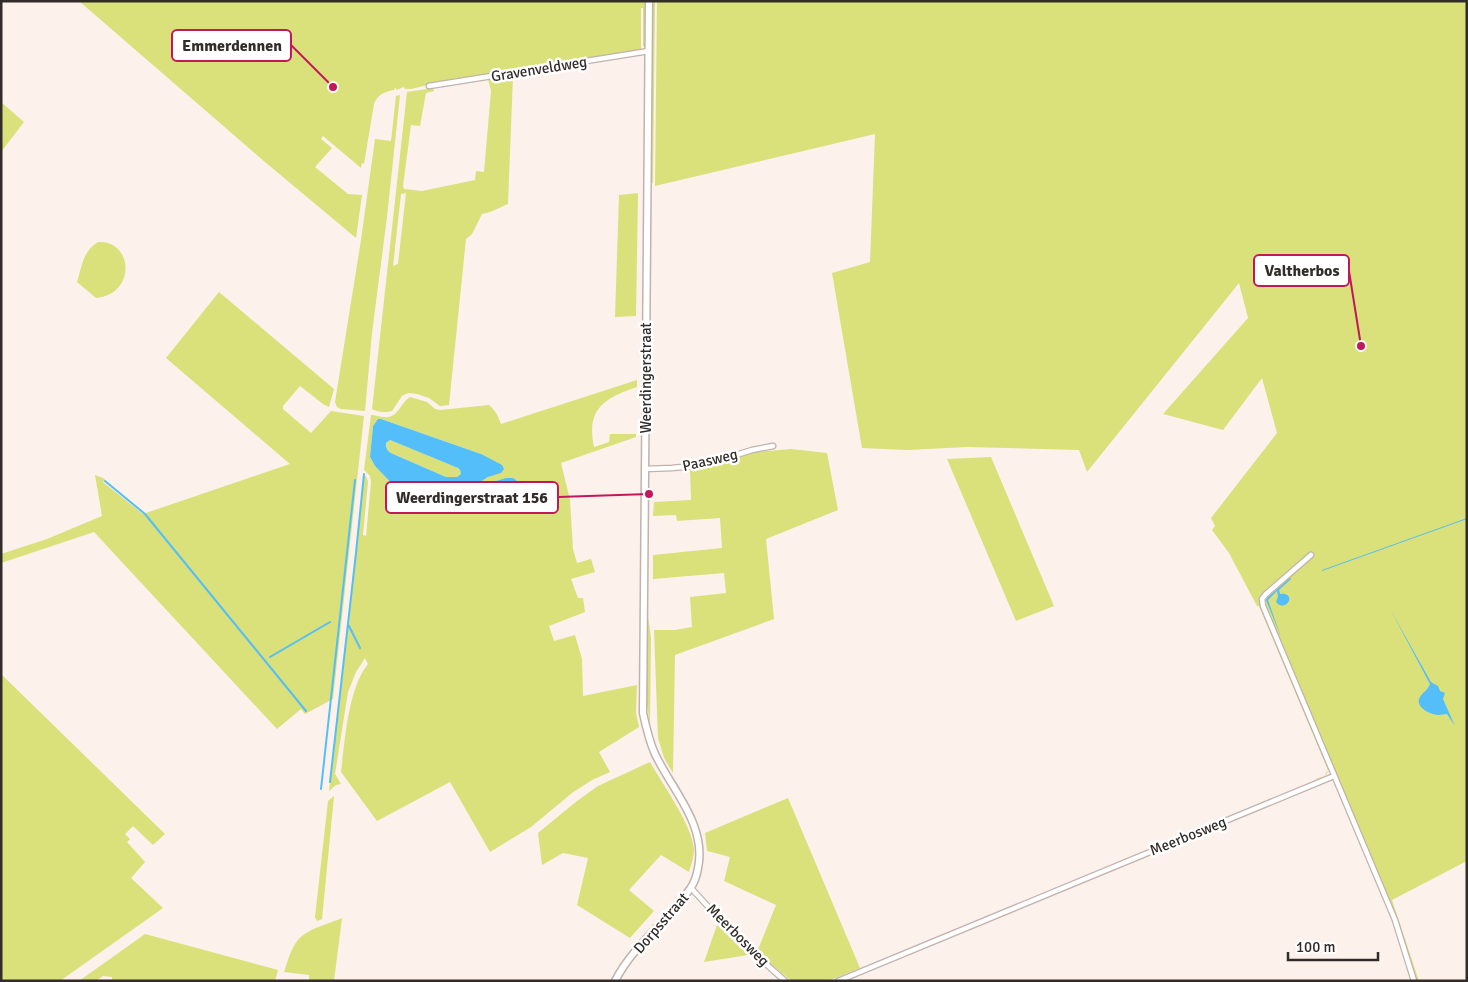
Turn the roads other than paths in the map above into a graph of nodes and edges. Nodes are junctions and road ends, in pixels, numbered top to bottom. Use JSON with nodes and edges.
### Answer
{"nodes":[{"id":1,"x":649,"y":1,"type":"edge"},
{"id":2,"x":649,"y":51,"type":"junction"},
{"id":3,"x":429,"y":86,"type":"dead end"},
{"id":4,"x":773,"y":446,"type":"dead end"},
{"id":5,"x":645,"y":470,"type":"junction"},
{"id":6,"x":1310,"y":554,"type":"dead end"},
{"id":7,"x":654,"y":753,"type":"joint"},
{"id":8,"x":1334,"y":776,"type":"junction"},
{"id":9,"x":691,"y":888,"type":"junction"},
{"id":10,"x":615,"y":981,"type":"edge"},
{"id":11,"x":785,"y":981,"type":"edge"},
{"id":12,"x":838,"y":981,"type":"edge"},
{"id":13,"x":1414,"y":981,"type":"edge"}],
"edges":[{"from":1,"to":2,"type":"main road","name":"Weerdingerstraat"},
{"from":2,"to":3,"type":"street","name":"Gravenveldweg"},
{"from":2,"to":5,"type":"main road","name":"Weerdingerstraat"},
{"from":4,"to":5,"type":"street","name":"Paasweg"},
{"from":5,"to":7,"type":"main road","name":"Weerdingerstraat"},
{"from":6,"to":8,"type":"street"},
{"from":7,"to":9,"type":"main road","name":"Dorpsstraat"},
{"from":8,"to":12,"type":"street","name":"Meerbosweg"},
{"from":8,"to":13,"type":"street"},
{"from":9,"to":10,"type":"main road","name":"Dorpsstraat"},
{"from":9,"to":11,"type":"street","name":"Meerbosweg"}]}
